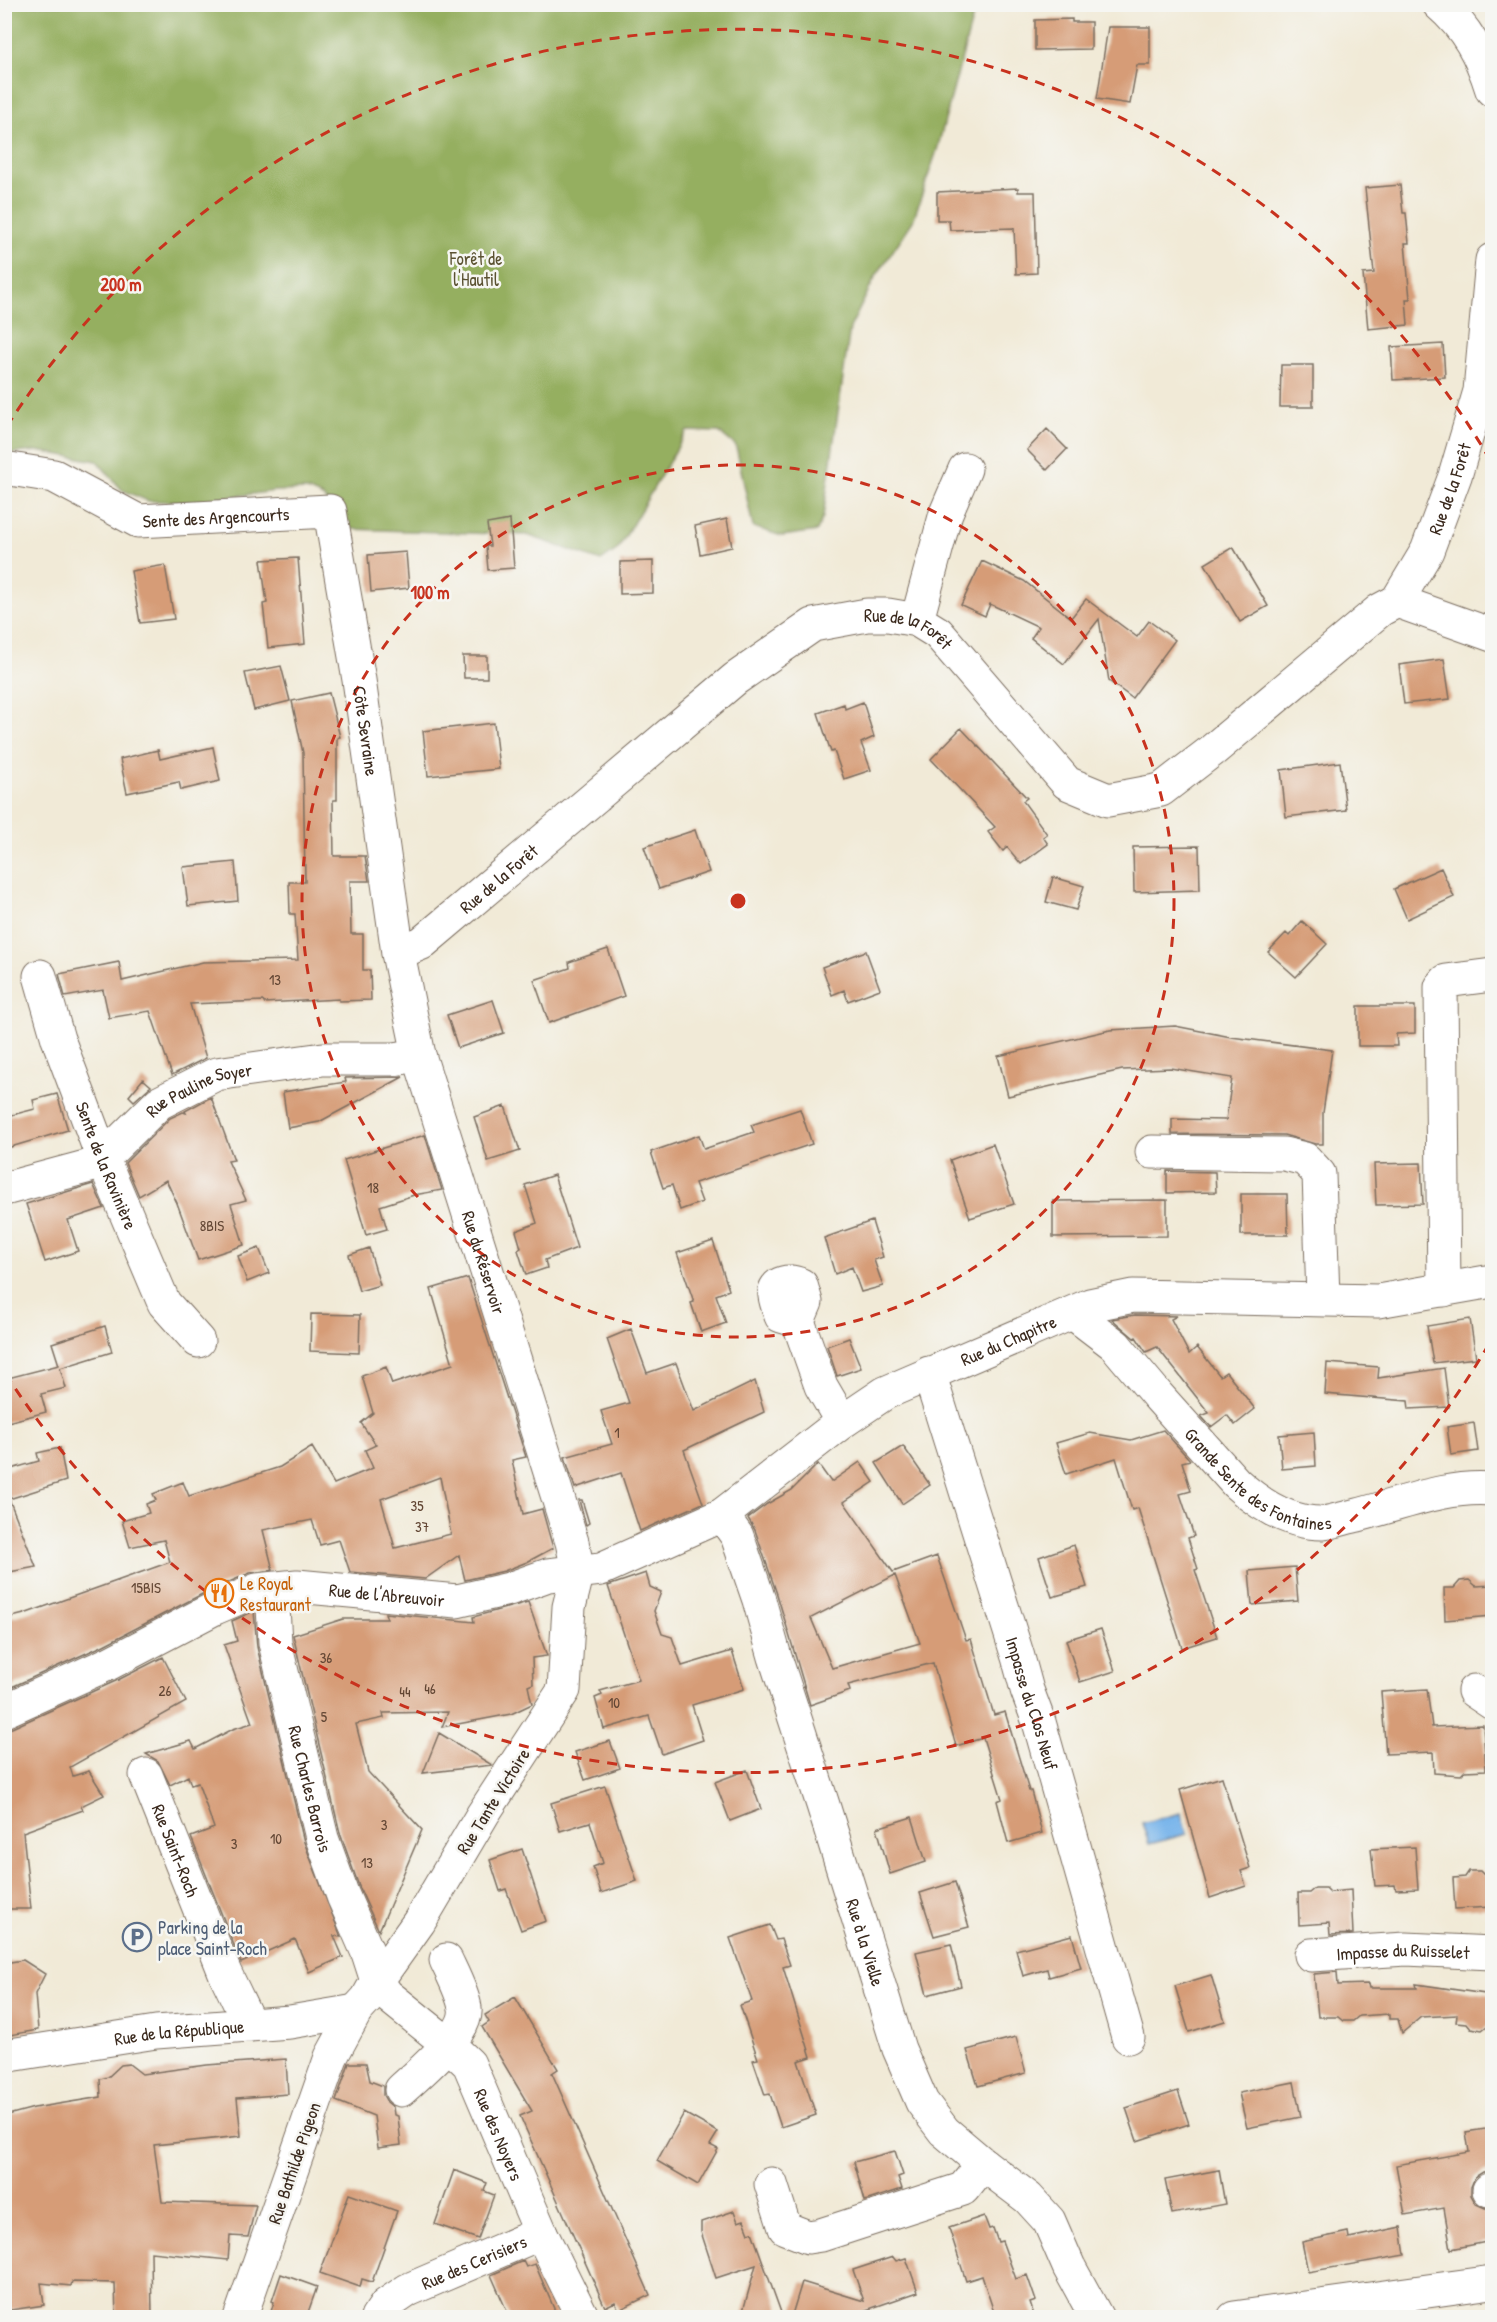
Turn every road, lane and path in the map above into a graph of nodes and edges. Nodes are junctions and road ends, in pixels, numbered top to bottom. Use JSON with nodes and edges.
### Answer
{"nodes":[{"id":1,"x":1439,"y":4,"type":"edge"},
{"id":2,"x":1492,"y":90,"type":"edge"},
{"id":3,"x":1492,"y":260,"type":"edge"},
{"id":4,"x":4,"y":468,"type":"edge"},
{"id":5,"x":965,"y":469,"type":"dead end"},
{"id":6,"x":330,"y":511,"type":"joint"},
{"id":7,"x":1397,"y":601,"type":"junction"},
{"id":8,"x":917,"y":620,"type":"junction"},
{"id":9,"x":1492,"y":635,"type":"edge"},
{"id":10,"x":398,"y":952,"type":"junction"},
{"id":11,"x":1492,"y":975,"type":"edge"},
{"id":12,"x":40,"y":976,"type":"dead end"},
{"id":13,"x":419,"y":1055,"type":"junction"},
{"id":14,"x":1152,"y":1152,"type":"dead end"},
{"id":15,"x":103,"y":1159,"type":"junction"},
{"id":16,"x":4,"y":1189,"type":"edge"},
{"id":17,"x":1492,"y":1281,"type":"edge"},
{"id":18,"x":1444,"y":1290,"type":"junction"},
{"id":19,"x":1323,"y":1299,"type":"junction"},
{"id":20,"x":1073,"y":1313,"type":"junction"},
{"id":21,"x":798,"y":1321,"type":"dead end"},
{"id":22,"x":198,"y":1341,"type":"dead end"},
{"id":23,"x":929,"y":1373,"type":"junction"},
{"id":24,"x":842,"y":1422,"type":"junction"},
{"id":25,"x":1492,"y":1489,"type":"edge"},
{"id":26,"x":722,"y":1515,"type":"junction"},
{"id":27,"x":578,"y":1571,"type":"junction"},
{"id":28,"x":272,"y":1588,"type":"junction"},
{"id":29,"x":4,"y":1711,"type":"edge"},
{"id":30,"x":146,"y":1775,"type":"dead end"},
{"id":31,"x":1492,"y":1953,"type":"edge"},
{"id":32,"x":1311,"y":1955,"type":"dead end"},
{"id":33,"x":446,"y":1960,"type":"dead end"},
{"id":34,"x":377,"y":1981,"type":"junction"},
{"id":35,"x":356,"y":2011,"type":"junction"},
{"id":36,"x":250,"y":2025,"type":"junction"},
{"id":37,"x":1128,"y":2037,"type":"dead end"},
{"id":38,"x":448,"y":2044,"type":"junction"},
{"id":39,"x":4,"y":2056,"type":"edge"},
{"id":40,"x":401,"y":2090,"type":"dead end"},
{"id":41,"x":983,"y":2164,"type":"junction"},
{"id":42,"x":771,"y":2184,"type":"dead end"},
{"id":43,"x":541,"y":2233,"type":"junction"},
{"id":44,"x":1492,"y":2282,"type":"edge"},
{"id":45,"x":240,"y":2318,"type":"edge"},
{"id":46,"x":377,"y":2318,"type":"edge"},
{"id":47,"x":583,"y":2318,"type":"edge"},
{"id":48,"x":1096,"y":2318,"type":"edge"},
{"id":49,"x":1234,"y":2318,"type":"edge"}],
"edges":[{"from":1,"to":2,"type":"street"},
{"from":3,"to":7,"type":"street","name":"Rue de la Forêt"},
{"from":4,"to":6,"type":"street","name":"Sente des Argencourts"},
{"from":5,"to":8,"type":"street"},
{"from":6,"to":10,"type":"street","name":"Côte Sevraine"},
{"from":7,"to":8,"type":"street","name":"Rue de la Forêt"},
{"from":7,"to":9,"type":"street"},
{"from":8,"to":10,"type":"street","name":"Rue de la Forêt"},
{"from":10,"to":13,"type":"street","name":"Rue du Réservoir"},
{"from":11,"to":18,"type":"street"},
{"from":12,"to":15,"type":"street","name":"Sente de la Ravinière"},
{"from":13,"to":15,"type":"street","name":"Rue Pauline Soyer"},
{"from":13,"to":27,"type":"street","name":"Rue du Réservoir"},
{"from":14,"to":19,"type":"street"},
{"from":15,"to":16,"type":"street","name":"Rue Pauline Soyer"},
{"from":15,"to":22,"type":"street","name":"Sente de la Ravinière"},
{"from":17,"to":18,"type":"street","name":"Rue du Chapitre"},
{"from":18,"to":19,"type":"street","name":"Rue du Chapitre"},
{"from":19,"to":20,"type":"street","name":"Rue du Chapitre"},
{"from":20,"to":23,"type":"street","name":"Rue du Chapitre"},
{"from":20,"to":25,"type":"street","name":"Grande Sente des Fontaines"},
{"from":21,"to":24,"type":"street"},
{"from":23,"to":24,"type":"street","name":"Rue du Chapitre"},
{"from":23,"to":37,"type":"street","name":"Impasse du Clos Neuf"},
{"from":24,"to":26,"type":"street","name":"Rue du Chapitre"},
{"from":26,"to":27,"type":"street","name":"Rue du Chapitre"},
{"from":26,"to":41,"type":"street","name":"Rue à la Vielle"},
{"from":27,"to":28,"type":"street","name":"Rue de l'Abreuvoir"},
{"from":27,"to":34,"type":"street","name":"Rue Tante Victoire"},
{"from":28,"to":29,"type":"street","name":"Rue de l'Abreuvoir"},
{"from":28,"to":34,"type":"street","name":"Rue Charles Barrois"},
{"from":30,"to":36,"type":"street","name":"Rue Saint-Roch"},
{"from":31,"to":32,"type":"street","name":"Impasse du Ruisselet"},
{"from":33,"to":38,"type":"street"},
{"from":34,"to":35,"type":"street","name":"Rue Tante Victoire"},
{"from":34,"to":38,"type":"street","name":"Rue des Noyers"},
{"from":35,"to":36,"type":"street","name":"Rue de la République"},
{"from":35,"to":45,"type":"street","name":"Rue Bathilde Pigeon"},
{"from":36,"to":39,"type":"street","name":"Rue de la République"},
{"from":38,"to":40,"type":"street"},
{"from":38,"to":43,"type":"street","name":"Rue des Noyers"},
{"from":41,"to":42,"type":"street"},
{"from":41,"to":48,"type":"street","name":"Rue à la Vielle"},
{"from":43,"to":46,"type":"street","name":"Rue des Cerisiers"},
{"from":43,"to":47,"type":"street","name":"Rue des Noyers"},
{"from":44,"to":49,"type":"street"}]}
